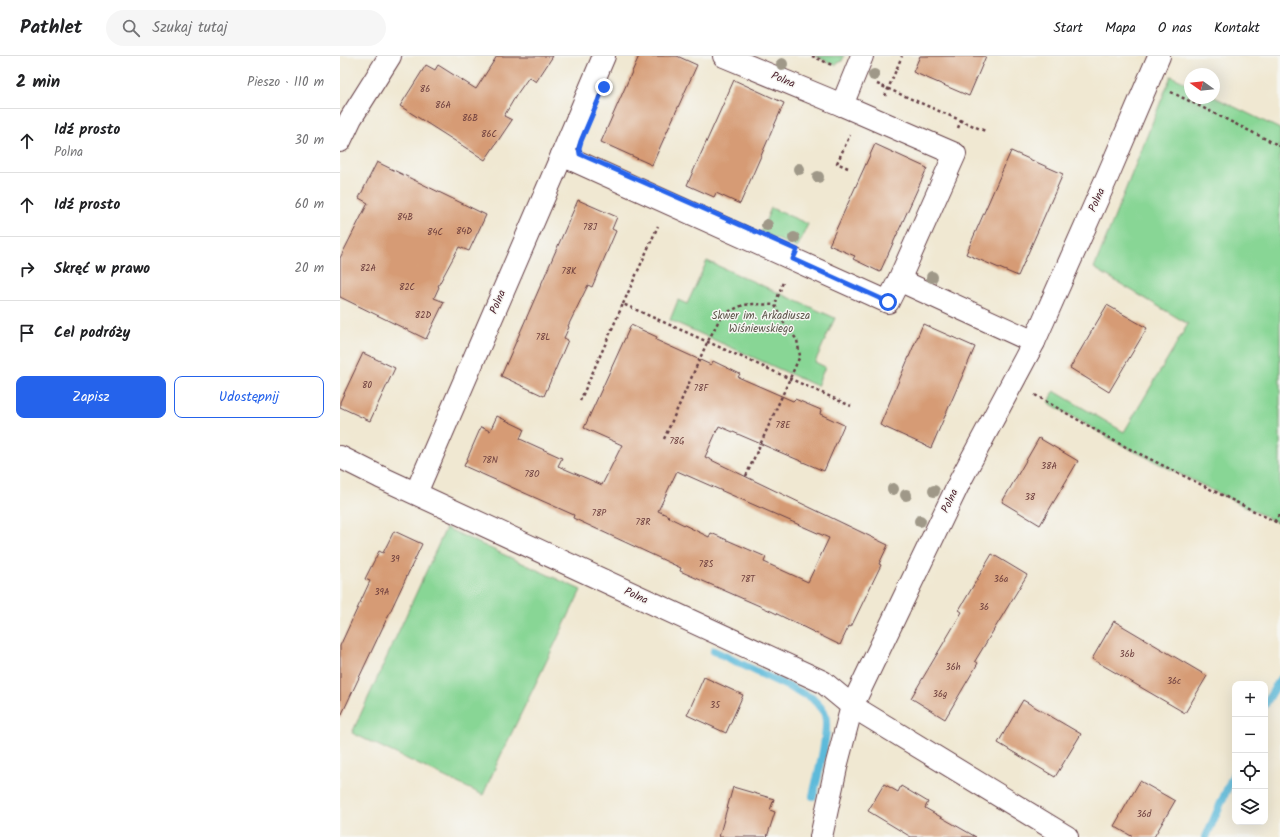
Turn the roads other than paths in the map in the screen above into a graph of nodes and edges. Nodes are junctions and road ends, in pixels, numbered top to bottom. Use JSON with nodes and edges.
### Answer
{"nodes":[{"id":1,"x":390,"y":56,"type":"edge"},
{"id":2,"x":604,"y":56,"type":"edge"},
{"id":3,"x":724,"y":56,"type":"edge"},
{"id":4,"x":1159,"y":56,"type":"edge"},
{"id":5,"x":858,"y":65,"type":"edge"},
{"id":6,"x":842,"y":105,"type":"junction"},
{"id":7,"x":340,"y":142,"type":"edge"},
{"id":8,"x":562,"y":155,"type":"junction"},
{"id":9,"x":899,"y":280,"type":"junction"},
{"id":10,"x":1034,"y":342,"type":"junction"},
{"id":11,"x":340,"y":457,"type":"edge"},
{"id":12,"x":416,"y":493,"type":"junction"},
{"id":13,"x":852,"y":706,"type":"junction"},
{"id":14,"x":821,"y":837,"type":"edge"},
{"id":15,"x":1067,"y":837,"type":"edge"}],
"edges":[{"from":1,"to":7,"type":"street"},
{"from":2,"to":8,"type":"street","name":"Polna"},
{"from":3,"to":6,"type":"street","name":"Polna"},
{"from":4,"to":10,"type":"street","name":"Polna"},
{"from":5,"to":6,"type":"street"},
{"from":6,"to":9,"type":"street","name":"Polna"},
{"from":8,"to":9,"type":"street","name":"Polna"},
{"from":8,"to":12,"type":"street","name":"Polna"},
{"from":9,"to":10,"type":"street"},
{"from":10,"to":13,"type":"street","name":"Polna"},
{"from":11,"to":12,"type":"street","name":"Polna"},
{"from":12,"to":13,"type":"street","name":"Polna"},
{"from":13,"to":14,"type":"street","name":"Polna"},
{"from":13,"to":15,"type":"street","name":"Polna"}]}
